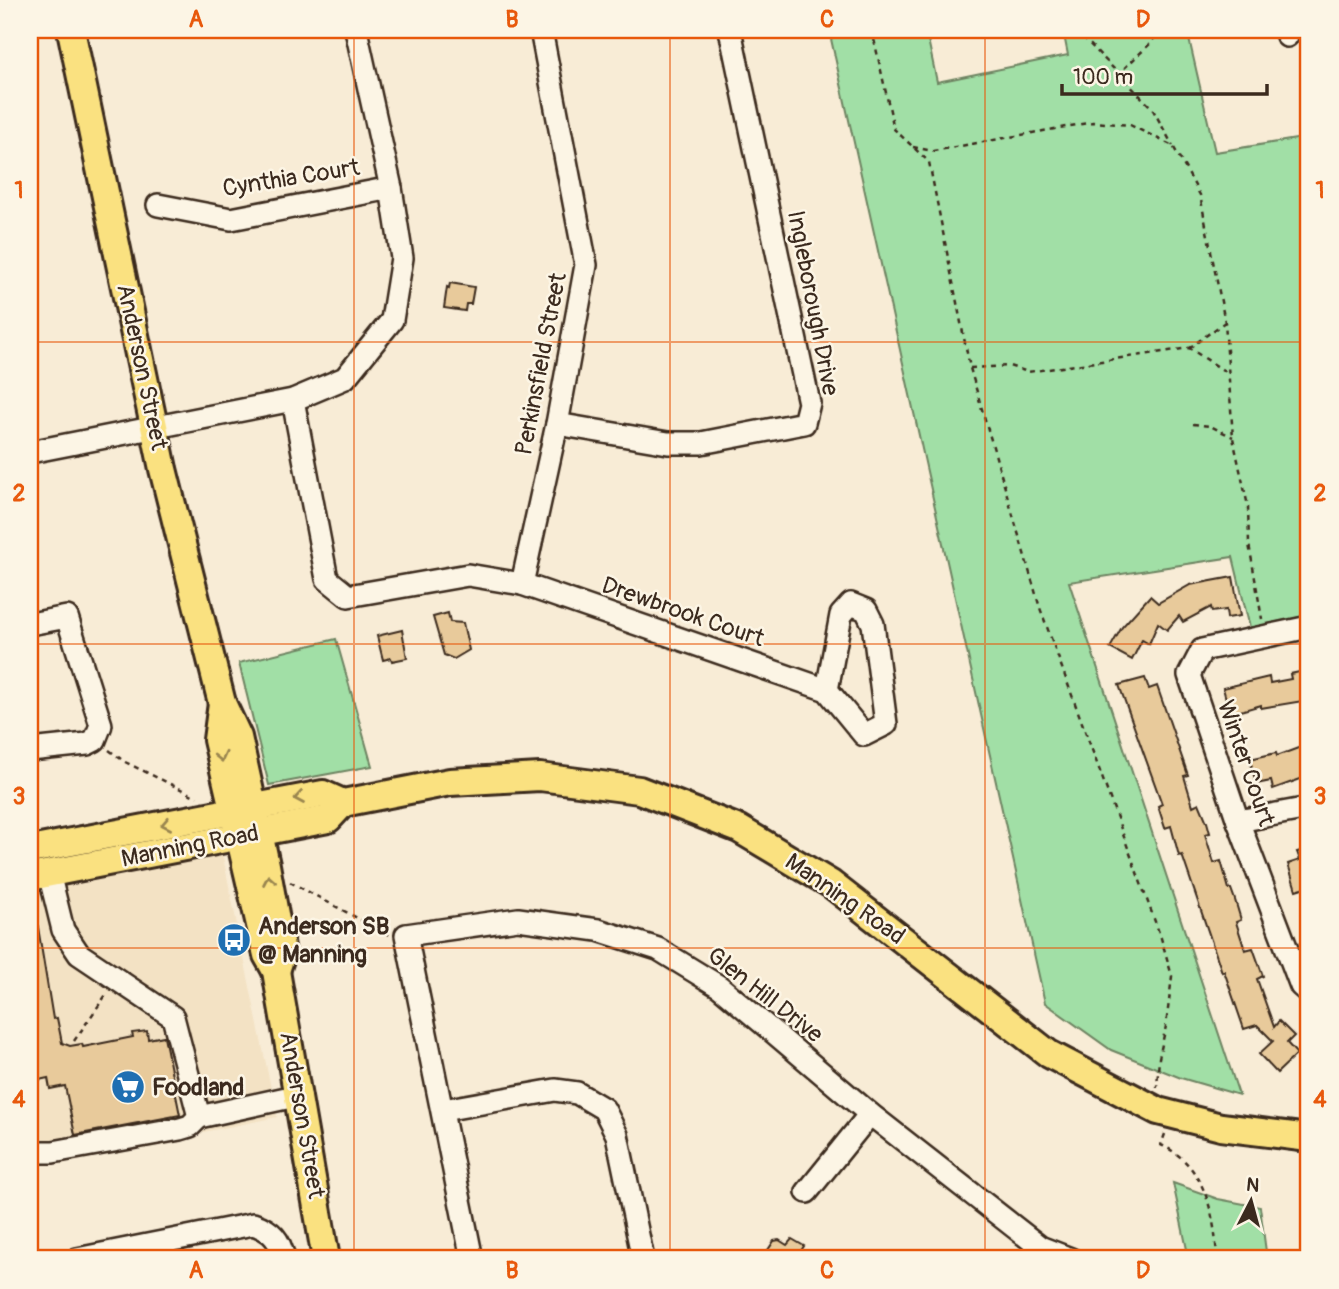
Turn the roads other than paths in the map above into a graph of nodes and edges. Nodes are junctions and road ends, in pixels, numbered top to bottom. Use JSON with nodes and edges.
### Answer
{"nodes":[{"id":1,"x":71,"y":30,"type":"edge"},
{"id":2,"x":356,"y":30,"type":"edge"},
{"id":3,"x":541,"y":30,"type":"edge"},
{"id":4,"x":730,"y":30,"type":"edge"},
{"id":5,"x":391,"y":188,"type":"junction"},
{"id":6,"x":158,"y":205,"type":"dead end"},
{"id":7,"x":293,"y":400,"type":"junction"},
{"id":8,"x":557,"y":424,"type":"junction"},
{"id":9,"x":156,"y":427,"type":"junction"},
{"id":10,"x":30,"y":452,"type":"edge"},
{"id":11,"x":522,"y":584,"type":"junction"},
{"id":12,"x":30,"y":624,"type":"edge"},
{"id":13,"x":1309,"y":627,"type":"edge"},
{"id":14,"x":827,"y":690,"type":"junction"},
{"id":15,"x":30,"y":750,"type":"edge"},
{"id":16,"x":1309,"y":808,"type":"edge"},
{"id":17,"x":246,"y":821,"type":"junction"},
{"id":18,"x":1238,"y":821,"type":"junction"},
{"id":19,"x":30,"y":850,"type":"edge"},
{"id":20,"x":39,"y":875,"type":"edge"},
{"id":21,"x":1309,"y":993,"type":"edge"},
{"id":22,"x":300,"y":1095,"type":"junction"},
{"id":23,"x":443,"y":1110,"type":"junction"},
{"id":24,"x":870,"y":1114,"type":"junction"},
{"id":25,"x":199,"y":1117,"type":"junction"},
{"id":26,"x":1306,"y":1129,"type":"edge"},
{"id":27,"x":30,"y":1152,"type":"edge"},
{"id":28,"x":807,"y":1192,"type":"dead end"},
{"id":29,"x":1036,"y":1253,"type":"edge"},
{"id":30,"x":77,"y":1259,"type":"edge"},
{"id":31,"x":284,"y":1259,"type":"edge"},
{"id":32,"x":326,"y":1259,"type":"edge"},
{"id":33,"x":472,"y":1259,"type":"edge"},
{"id":34,"x":643,"y":1259,"type":"edge"},
{"id":35,"x":1071,"y":1259,"type":"edge"}],
"edges":[{"from":1,"to":9,"type":"main road","name":"Anderson Street"},
{"from":2,"to":5,"type":"street"},
{"from":3,"to":8,"type":"street","name":"Perkinsfield Street"},
{"from":4,"to":8,"type":"street","name":"Ingleborough Drive"},
{"from":5,"to":6,"type":"street","name":"Cynthia Court"},
{"from":5,"to":7,"type":"street"},
{"from":7,"to":9,"type":"street"},
{"from":7,"to":11,"type":"street","name":"Drewbrook Court"},
{"from":8,"to":11,"type":"street","name":"Perkinsfield Street"},
{"from":9,"to":10,"type":"street"},
{"from":9,"to":17,"type":"main road","name":"Anderson Street"},
{"from":11,"to":14,"type":"street","name":"Drewbrook Court"},
{"from":12,"to":15,"type":"street"},
{"from":13,"to":18,"type":"street","name":"Winter Court"},
{"from":14,"to":14,"type":"street"},
{"from":16,"to":18,"type":"street"},
{"from":17,"to":19,"type":"main road","name":"Manning Road","one_way":true},
{"from":17,"to":20,"type":"main road","name":"Manning Road"},
{"from":17,"to":22,"type":"main road","name":"Anderson Street"},
{"from":17,"to":26,"type":"main road","name":"Manning Road"},
{"from":18,"to":21,"type":"street","name":"Winter Court"},
{"from":20,"to":25,"type":"street"},
{"from":22,"to":25,"type":"street"},
{"from":22,"to":32,"type":"main road","name":"Anderson Street"},
{"from":23,"to":24,"type":"street","name":"Glen Hill Drive"},
{"from":23,"to":33,"type":"street"},
{"from":23,"to":34,"type":"street"},
{"from":24,"to":28,"type":"street"},
{"from":24,"to":29,"type":"street","name":"Glen Hill Drive"},
{"from":25,"to":27,"type":"street"},
{"from":29,"to":35,"type":"street","name":"Glen Hill Drive"},
{"from":30,"to":31,"type":"street"}]}
